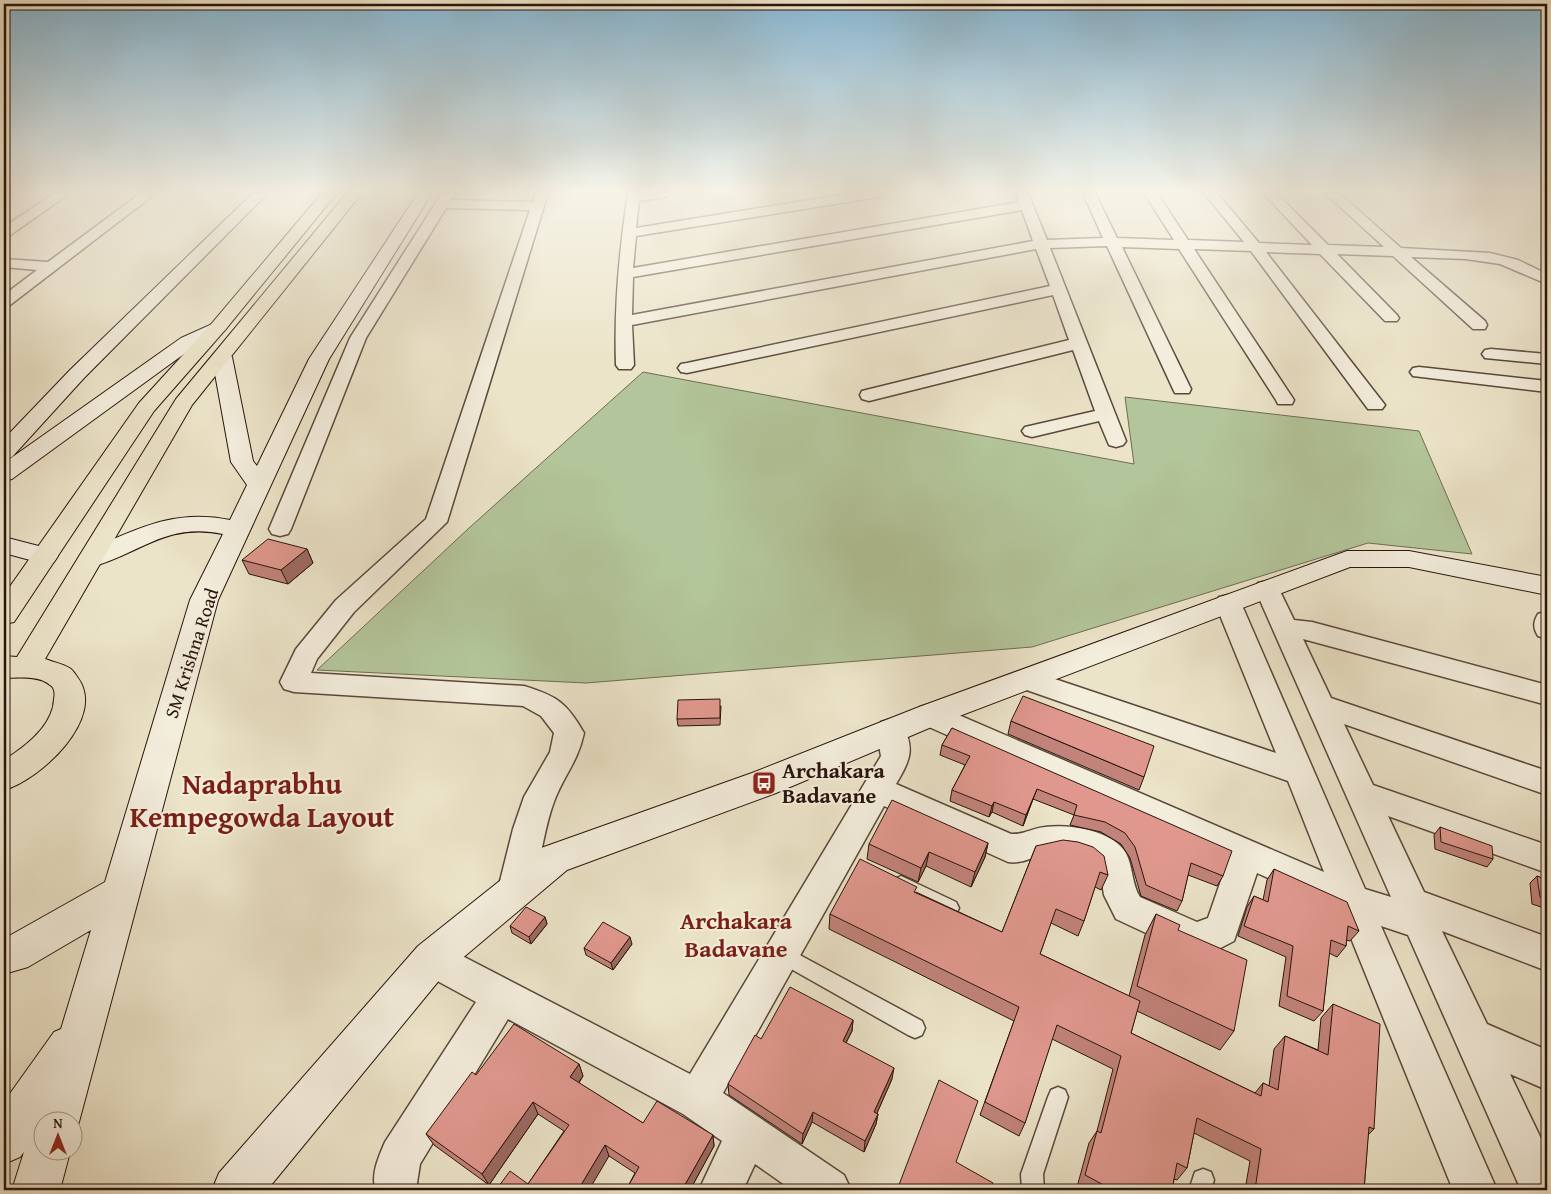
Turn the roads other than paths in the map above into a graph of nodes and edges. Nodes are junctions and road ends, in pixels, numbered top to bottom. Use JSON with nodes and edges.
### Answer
{"nodes":[{"id":1,"x":75,"y":249,"type":"edge"},
{"id":2,"x":204,"y":249,"type":"edge"},
{"id":3,"x":283,"y":249,"type":"edge"},
{"id":4,"x":310,"y":249,"type":"edge"},
{"id":5,"x":401,"y":249,"type":"edge"},
{"id":6,"x":409,"y":249,"type":"edge"},
{"id":7,"x":523,"y":249,"type":"edge"},
{"id":8,"x":627,"y":249,"type":"edge"},
{"id":9,"x":759,"y":249,"type":"edge"},
{"id":10,"x":1016,"y":249,"type":"edge"},
{"id":11,"x":1043,"y":249,"type":"edge"},
{"id":12,"x":1114,"y":249,"type":"edge"},
{"id":13,"x":1184,"y":249,"type":"edge"},
{"id":14,"x":1256,"y":249,"type":"edge"},
{"id":15,"x":1296,"y":249,"type":"edge"},
{"id":16,"x":1395,"y":249,"type":"edge"},
{"id":17,"x":1326,"y":250,"type":"junction"},
{"id":18,"x":1399,"y":252,"type":"junction"},
{"id":19,"x":4,"y":263,"type":"edge"},
{"id":20,"x":51,"y":267,"type":"junction"},
{"id":21,"x":624,"y":274,"type":"junction"},
{"id":22,"x":1547,"y":280,"type":"edge"},
{"id":23,"x":1057,"y":289,"type":"junction"},
{"id":24,"x":4,"y":302,"type":"edge"},
{"id":25,"x":1391,"y":318,"type":"dead end"},
{"id":26,"x":622,"y":322,"type":"junction"},
{"id":27,"x":1479,"y":325,"type":"dead end"},
{"id":28,"x":219,"y":326,"type":"junction"},
{"id":29,"x":1078,"y":343,"type":"junction"},
{"id":30,"x":1491,"y":354,"type":"dead end"},
{"id":31,"x":222,"y":357,"type":"junction"},
{"id":32,"x":1547,"y":358,"type":"edge"},
{"id":33,"x":625,"y":365,"type":"dead end"},
{"id":34,"x":687,"y":368,"type":"dead end"},
{"id":35,"x":1419,"y":372,"type":"dead end"},
{"id":36,"x":1547,"y":387,"type":"edge"},
{"id":37,"x":1182,"y":389,"type":"dead end"},
{"id":38,"x":869,"y":395,"type":"dead end"},
{"id":39,"x":1285,"y":400,"type":"dead end"},
{"id":40,"x":1375,"y":405,"type":"dead end"},
{"id":41,"x":1105,"y":414,"type":"junction"},
{"id":42,"x":1032,"y":431,"type":"dead end"},
{"id":43,"x":1116,"y":442,"type":"dead end"},
{"id":44,"x":4,"y":452,"type":"edge"},
{"id":45,"x":4,"y":474,"type":"edge"},
{"id":46,"x":259,"y":485,"type":"junction"},
{"id":47,"x":238,"y":529,"type":"junction"},
{"id":48,"x":280,"y":529,"type":"dead end"},
{"id":49,"x":4,"y":545,"type":"edge"},
{"id":50,"x":44,"y":556,"type":"junction"},
{"id":51,"x":91,"y":559,"type":"junction"},
{"id":52,"x":1547,"y":586,"type":"edge"},
{"id":53,"x":1267,"y":588,"type":"junction"},
{"id":54,"x":1228,"y":603,"type":"junction"},
{"id":55,"x":4,"y":615,"type":"edge"},
{"id":56,"x":1547,"y":620,"type":"edge"},
{"id":57,"x":1285,"y":628,"type":"junction"},
{"id":58,"x":1547,"y":630,"type":"edge"},
{"id":59,"x":16,"y":666,"type":"edge"},
{"id":60,"x":1028,"y":680,"type":"junction"},
{"id":61,"x":1547,"y":695,"type":"edge"},
{"id":62,"x":1320,"y":705,"type":"junction"},
{"id":63,"x":930,"y":715,"type":"junction"},
{"id":64,"x":891,"y":730,"type":"junction"},
{"id":65,"x":1299,"y":773,"type":"junction"},
{"id":66,"x":4,"y":778,"type":"edge"},
{"id":67,"x":1547,"y":783,"type":"edge"},
{"id":68,"x":877,"y":789,"type":"junction"},
{"id":69,"x":1361,"y":794,"type":"junction"},
{"id":70,"x":1247,"y":852,"type":"junction"},
{"id":71,"x":1547,"y":859,"type":"edge"},
{"id":72,"x":882,"y":875,"type":"edge"},
{"id":73,"x":517,"y":881,"type":"dead end"},
{"id":74,"x":119,"y":894,"type":"junction"},
{"id":75,"x":1353,"y":900,"type":"junction"},
{"id":76,"x":950,"y":908,"type":"edge"},
{"id":77,"x":1415,"y":913,"type":"junction"},
{"id":78,"x":781,"y":954,"type":"junction"},
{"id":79,"x":1547,"y":954,"type":"edge"},
{"id":80,"x":4,"y":955,"type":"edge"},
{"id":81,"x":432,"y":958,"type":"junction"},
{"id":82,"x":502,"y":995,"type":"junction"},
{"id":83,"x":83,"y":1027,"type":"junction"},
{"id":84,"x":916,"y":1028,"type":"dead end"},
{"id":85,"x":1473,"y":1038,"type":"junction"},
{"id":86,"x":1547,"y":1070,"type":"edge"},
{"id":87,"x":1058,"y":1097,"type":"dead end"},
{"id":88,"x":697,"y":1100,"type":"junction"},
{"id":89,"x":59,"y":1112,"type":"edge"},
{"id":90,"x":746,"y":1134,"type":"junction"},
{"id":91,"x":4,"y":1140,"type":"edge"},
{"id":92,"x":44,"y":1162,"type":"edge"},
{"id":93,"x":1543,"y":1186,"type":"edge"},
{"id":94,"x":36,"y":1190,"type":"edge"},
{"id":95,"x":236,"y":1190,"type":"edge"},
{"id":96,"x":398,"y":1190,"type":"edge"},
{"id":97,"x":720,"y":1190,"type":"edge"},
{"id":98,"x":829,"y":1190,"type":"edge"},
{"id":99,"x":1033,"y":1190,"type":"edge"},
{"id":100,"x":1475,"y":1190,"type":"edge"}],
"edges":[{"from":1,"to":20,"type":"street"},
{"from":2,"to":44,"type":"street"},
{"from":3,"to":28,"type":"highway"},
{"from":4,"to":31,"type":"highway"},
{"from":5,"to":46,"type":"street","name":"SM Krishna Road"},
{"from":6,"to":48,"type":"street"},
{"from":7,"to":73,"type":"street"},
{"from":8,"to":21,"type":"street"},
{"from":9,"to":21,"type":"street"},
{"from":10,"to":26,"type":"street"},
{"from":11,"to":23,"type":"street"},
{"from":12,"to":37,"type":"street"},
{"from":13,"to":39,"type":"street"},
{"from":14,"to":40,"type":"street"},
{"from":15,"to":17,"type":"street"},
{"from":16,"to":18,"type":"street"},
{"from":17,"to":18,"type":"street"},
{"from":17,"to":25,"type":"street"},
{"from":18,"to":22,"type":"street"},
{"from":18,"to":27,"type":"street"},
{"from":19,"to":20,"type":"street"},
{"from":20,"to":24,"type":"street"},
{"from":21,"to":26,"type":"street"},
{"from":23,"to":29,"type":"street"},
{"from":23,"to":34,"type":"street"},
{"from":26,"to":33,"type":"street"},
{"from":28,"to":45,"type":"street"},
{"from":28,"to":50,"type":"highway"},
{"from":29,"to":38,"type":"street"},
{"from":29,"to":41,"type":"street"},
{"from":30,"to":32,"type":"street"},
{"from":31,"to":46,"type":"street"},
{"from":31,"to":51,"type":"highway"},
{"from":35,"to":36,"type":"street"},
{"from":41,"to":42,"type":"street"},
{"from":41,"to":43,"type":"street"},
{"from":46,"to":47,"type":"street","name":"SM Krishna Road"},
{"from":47,"to":51,"type":"street"},
{"from":47,"to":74,"type":"street","name":"SM Krishna Road"},
{"from":49,"to":50,"type":"street"},
{"from":50,"to":55,"type":"highway"},
{"from":51,"to":59,"type":"highway"},
{"from":52,"to":53,"type":"street"},
{"from":53,"to":54,"type":"street"},
{"from":53,"to":57,"type":"street"},
{"from":54,"to":60,"type":"street"},
{"from":54,"to":65,"type":"street"},
{"from":56,"to":58,"type":"street"},
{"from":57,"to":61,"type":"street"},
{"from":57,"to":62,"type":"street"},
{"from":59,"to":66,"type":"highway"},
{"from":60,"to":63,"type":"street"},
{"from":60,"to":65,"type":"street"},
{"from":62,"to":67,"type":"street"},
{"from":62,"to":69,"type":"street"},
{"from":63,"to":64,"type":"street"},
{"from":63,"to":70,"type":"street"},
{"from":64,"to":68,"type":"street"},
{"from":64,"to":81,"type":"street"},
{"from":65,"to":75,"type":"street"},
{"from":68,"to":70,"type":"street"},
{"from":68,"to":78,"type":"street"},
{"from":69,"to":71,"type":"street"},
{"from":69,"to":77,"type":"street"},
{"from":70,"to":75,"type":"street"},
{"from":72,"to":76,"type":"lane"},
{"from":74,"to":80,"type":"street"},
{"from":74,"to":83,"type":"street","name":"SM Krishna Road"},
{"from":75,"to":77,"type":"street"},
{"from":75,"to":100,"type":"street"},
{"from":77,"to":79,"type":"street"},
{"from":77,"to":85,"type":"street"},
{"from":78,"to":84,"type":"lane"},
{"from":78,"to":88,"type":"street"},
{"from":81,"to":82,"type":"street"},
{"from":81,"to":95,"type":"street"},
{"from":82,"to":88,"type":"street"},
{"from":82,"to":96,"type":"street"},
{"from":83,"to":89,"type":"street","name":"SM Krishna Road"},
{"from":83,"to":91,"type":"street"},
{"from":85,"to":86,"type":"street"},
{"from":85,"to":93,"type":"street"},
{"from":87,"to":99,"type":"lane"},
{"from":88,"to":90,"type":"street"},
{"from":90,"to":97,"type":"street"},
{"from":90,"to":98,"type":"street"},
{"from":92,"to":94,"type":"street"}]}
